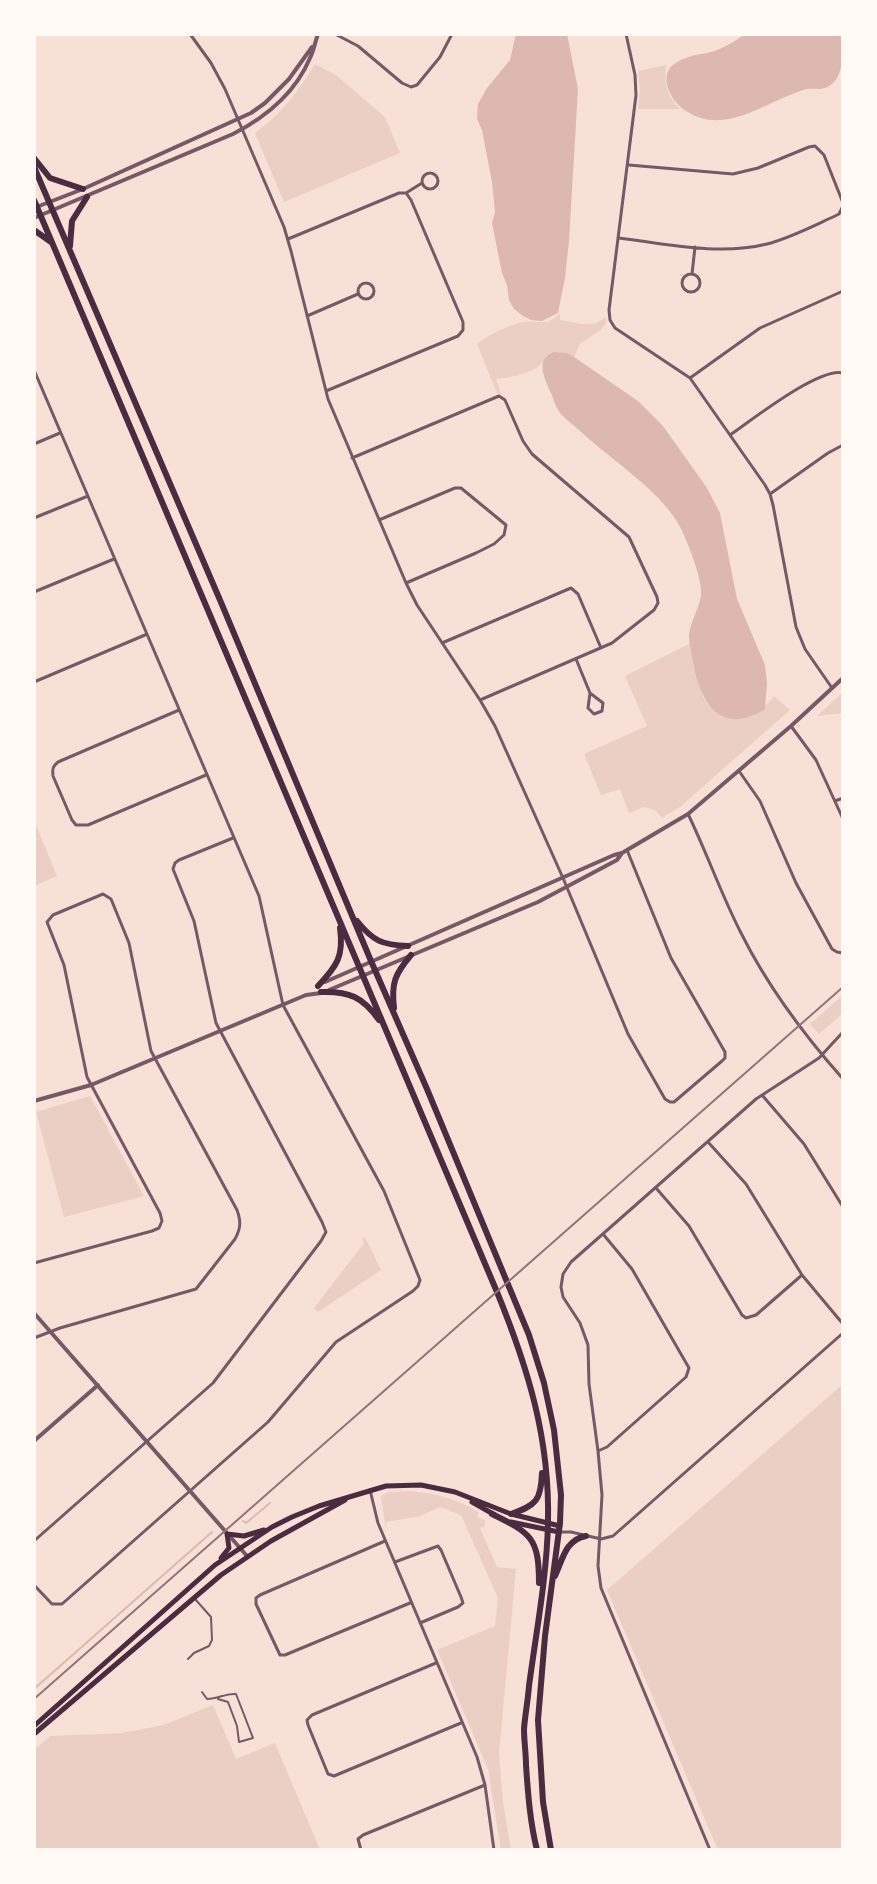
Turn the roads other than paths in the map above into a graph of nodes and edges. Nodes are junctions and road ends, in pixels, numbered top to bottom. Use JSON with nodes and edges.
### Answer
{"nodes":[{"id":1,"x":190,"y":34,"type":"edge"},
{"id":2,"x":318,"y":34,"type":"edge"},
{"id":3,"x":335,"y":34,"type":"edge"},
{"id":4,"x":452,"y":34,"type":"edge"},
{"id":5,"x":626,"y":34,"type":"edge"},
{"id":6,"x":313,"y":45,"type":"junction"},
{"id":7,"x":238,"y":120,"type":"junction"},
{"id":8,"x":242,"y":129,"type":"junction"},
{"id":9,"x":34,"y":158,"type":"edge"},
{"id":10,"x":628,"y":165,"type":"junction"},
{"id":11,"x":34,"y":167,"type":"edge"},
{"id":12,"x":422,"y":183,"type":"junction"},
{"id":13,"x":83,"y":189,"type":"junction"},
{"id":14,"x":406,"y":193,"type":"junction"},
{"id":15,"x":87,"y":197,"type":"junction"},
{"id":16,"x":49,"y":203,"type":"junction"},
{"id":17,"x":35,"y":205,"type":"edge"},
{"id":18,"x":843,"y":205,"type":"edge"},
{"id":19,"x":53,"y":211,"type":"junction"},
{"id":20,"x":37,"y":216,"type":"edge"},
{"id":21,"x":34,"y":230,"type":"edge"},
{"id":22,"x":619,"y":238,"type":"junction"},
{"id":23,"x":288,"y":239,"type":"junction"},
{"id":24,"x":53,"y":244,"type":"junction"},
{"id":25,"x":695,"y":247,"type":"junction"},
{"id":26,"x":70,"y":250,"type":"junction"},
{"id":27,"x":692,"y":274,"type":"junction"},
{"id":28,"x":843,"y":291,"type":"edge"},
{"id":29,"x":358,"y":294,"type":"junction"},
{"id":30,"x":307,"y":316,"type":"junction"},
{"id":31,"x":34,"y":370,"type":"edge"},
{"id":32,"x":843,"y":373,"type":"edge"},
{"id":33,"x":690,"y":378,"type":"junction"},
{"id":34,"x":326,"y":392,"type":"junction"},
{"id":35,"x":61,"y":433,"type":"junction"},
{"id":36,"x":730,"y":435,"type":"junction"},
{"id":37,"x":34,"y":444,"type":"edge"},
{"id":38,"x":843,"y":445,"type":"edge"},
{"id":39,"x":352,"y":458,"type":"junction"},
{"id":40,"x":770,"y":494,"type":"junction"},
{"id":41,"x":88,"y":496,"type":"junction"},
{"id":42,"x":34,"y":518,"type":"edge"},
{"id":43,"x":379,"y":520,"type":"junction"},
{"id":44,"x":114,"y":559,"type":"junction"},
{"id":45,"x":406,"y":583,"type":"junction"},
{"id":46,"x":34,"y":592,"type":"edge"},
{"id":47,"x":146,"y":634,"type":"junction"},
{"id":48,"x":442,"y":643,"type":"junction"},
{"id":49,"x":601,"y":648,"type":"junction"},
{"id":50,"x":576,"y":659,"type":"junction"},
{"id":51,"x":843,"y":678,"type":"edge"},
{"id":52,"x":34,"y":682,"type":"edge"},
{"id":53,"x":832,"y":688,"type":"junction"},
{"id":54,"x":590,"y":693,"type":"junction"},
{"id":55,"x":480,"y":700,"type":"junction"},
{"id":56,"x":179,"y":710,"type":"junction"},
{"id":57,"x":791,"y":726,"type":"junction"},
{"id":58,"x":739,"y":771,"type":"junction"},
{"id":59,"x":206,"y":775,"type":"junction"},
{"id":60,"x":843,"y":798,"type":"edge"},
{"id":61,"x":835,"y":801,"type":"junction"},
{"id":62,"x":688,"y":814,"type":"junction"},
{"id":63,"x":843,"y":819,"type":"edge"},
{"id":64,"x":233,"y":838,"type":"junction"},
{"id":65,"x":624,"y":851,"type":"junction"},
{"id":66,"x":563,"y":878,"type":"junction"},
{"id":67,"x":567,"y":888,"type":"junction"},
{"id":68,"x":351,"y":914,"type":"junction"},
{"id":69,"x":338,"y":916,"type":"junction"},
{"id":70,"x":472,"y":917,"type":"junction"},
{"id":71,"x":476,"y":927,"type":"junction"},
{"id":72,"x":408,"y":946,"type":"junction"},
{"id":73,"x":843,"y":953,"type":"edge"},
{"id":74,"x":411,"y":955,"type":"junction"},
{"id":75,"x":371,"y":961,"type":"junction"},
{"id":76,"x":359,"y":966,"type":"junction"},
{"id":77,"x":375,"y":971,"type":"junction"},
{"id":78,"x":364,"y":976,"type":"junction"},
{"id":79,"x":319,"y":989,"type":"junction"},
{"id":80,"x":283,"y":1005,"type":"junction"},
{"id":81,"x":394,"y":1015,"type":"junction"},
{"id":82,"x":386,"y":1030,"type":"junction"},
{"id":83,"x":219,"y":1031,"type":"junction"},
{"id":84,"x":843,"y":1032,"type":"edge"},
{"id":85,"x":822,"y":1055,"type":"junction"},
{"id":86,"x":155,"y":1059,"type":"junction"},
{"id":87,"x":843,"y":1079,"type":"edge"},
{"id":88,"x":91,"y":1085,"type":"junction"},
{"id":89,"x":762,"y":1095,"type":"junction"},
{"id":90,"x":34,"y":1101,"type":"edge"},
{"id":91,"x":708,"y":1142,"type":"junction"},
{"id":92,"x":656,"y":1188,"type":"junction"},
{"id":93,"x":843,"y":1207,"type":"edge"},
{"id":94,"x":603,"y":1234,"type":"junction"},
{"id":95,"x":34,"y":1263,"type":"edge"},
{"id":96,"x":802,"y":1275,"type":"junction"},
{"id":97,"x":34,"y":1313,"type":"edge"},
{"id":98,"x":843,"y":1324,"type":"edge"},
{"id":99,"x":50,"y":1331,"type":"junction"},
{"id":100,"x":843,"y":1333,"type":"edge"},
{"id":101,"x":34,"y":1338,"type":"edge"},
{"id":102,"x":98,"y":1385,"type":"junction"},
{"id":103,"x":34,"y":1441,"type":"edge"},
{"id":104,"x":147,"y":1442,"type":"junction"},
{"id":105,"x":598,"y":1451,"type":"junction"},
{"id":106,"x":544,"y":1454,"type":"junction"},
{"id":107,"x":370,"y":1490,"type":"junction"},
{"id":108,"x":190,"y":1492,"type":"junction"},
{"id":109,"x":458,"y":1493,"type":"junction"},
{"id":110,"x":356,"y":1495,"type":"junction"},
{"id":111,"x":492,"y":1514,"type":"junction"},
{"id":112,"x":511,"y":1514,"type":"junction"},
{"id":113,"x":272,"y":1527,"type":"junction"},
{"id":114,"x":548,"y":1527,"type":"junction"},
{"id":115,"x":560,"y":1529,"type":"junction"},
{"id":116,"x":227,"y":1534,"type":"junction"},
{"id":117,"x":586,"y":1536,"type":"junction"},
{"id":118,"x":601,"y":1539,"type":"junction"},
{"id":119,"x":34,"y":1541,"type":"edge"},
{"id":120,"x":385,"y":1541,"type":"junction"},
{"id":121,"x":240,"y":1548,"type":"junction"},
{"id":122,"x":247,"y":1556,"type":"junction"},
{"id":123,"x":395,"y":1562,"type":"junction"},
{"id":124,"x":215,"y":1565,"type":"junction"},
{"id":125,"x":553,"y":1579,"type":"junction"},
{"id":126,"x":34,"y":1585,"type":"edge"},
{"id":127,"x":194,"y":1597,"type":"junction"},
{"id":128,"x":411,"y":1602,"type":"junction"},
{"id":129,"x":539,"y":1608,"type":"junction"},
{"id":130,"x":420,"y":1623,"type":"junction"},
{"id":131,"x":188,"y":1659,"type":"dead end"},
{"id":132,"x":436,"y":1663,"type":"junction"},
{"id":133,"x":202,"y":1692,"type":"dead end"},
{"id":134,"x":218,"y":1699,"type":"junction"},
{"id":135,"x":462,"y":1723,"type":"junction"},
{"id":136,"x":34,"y":1726,"type":"edge"},
{"id":137,"x":34,"y":1734,"type":"edge"},
{"id":138,"x":485,"y":1785,"type":"junction"},
{"id":139,"x":361,"y":1850,"type":"edge"},
{"id":140,"x":494,"y":1850,"type":"edge"},
{"id":141,"x":537,"y":1850,"type":"edge"},
{"id":142,"x":551,"y":1850,"type":"edge"},
{"id":143,"x":710,"y":1850,"type":"edge"}],
"edges":[{"from":1,"to":7,"type":"street"},
{"from":2,"to":6,"type":"street"},
{"from":3,"to":4,"type":"street"},
{"from":5,"to":10,"type":"street"},
{"from":6,"to":7,"type":"street"},
{"from":6,"to":8,"type":"street"},
{"from":7,"to":8,"type":"street"},
{"from":7,"to":13,"type":"street"},
{"from":8,"to":15,"type":"street"},
{"from":8,"to":23,"type":"street"},
{"from":9,"to":13,"type":"highway"},
{"from":10,"to":18,"type":"street"},
{"from":10,"to":22,"type":"street"},
{"from":11,"to":16,"type":"highway"},
{"from":12,"to":12,"type":"street"},
{"from":12,"to":14,"type":"street"},
{"from":13,"to":16,"type":"street"},
{"from":14,"to":23,"type":"street"},
{"from":14,"to":34,"type":"street"},
{"from":15,"to":19,"type":"street"},
{"from":15,"to":26,"type":"highway"},
{"from":16,"to":17,"type":"street"},
{"from":16,"to":19,"type":"highway"},
{"from":17,"to":20,"type":"highway"},
{"from":18,"to":25,"type":"street"},
{"from":19,"to":20,"type":"street"},
{"from":19,"to":26,"type":"highway"},
{"from":20,"to":24,"type":"highway"},
{"from":21,"to":24,"type":"highway"},
{"from":22,"to":25,"type":"street"},
{"from":22,"to":33,"type":"street"},
{"from":23,"to":30,"type":"street"},
{"from":24,"to":69,"type":"highway"},
{"from":25,"to":27,"type":"street"},
{"from":26,"to":68,"type":"highway"},
{"from":27,"to":27,"type":"street"},
{"from":28,"to":33,"type":"street"},
{"from":29,"to":29,"type":"street"},
{"from":29,"to":30,"type":"street"},
{"from":30,"to":34,"type":"street"},
{"from":31,"to":35,"type":"street"},
{"from":32,"to":36,"type":"street"},
{"from":33,"to":36,"type":"street"},
{"from":34,"to":39,"type":"street"},
{"from":35,"to":37,"type":"street"},
{"from":35,"to":41,"type":"street"},
{"from":36,"to":40,"type":"street"},
{"from":38,"to":40,"type":"street"},
{"from":39,"to":43,"type":"street"},
{"from":39,"to":49,"type":"street"},
{"from":40,"to":53,"type":"street"},
{"from":41,"to":42,"type":"street"},
{"from":41,"to":44,"type":"street"},
{"from":43,"to":45,"type":"street"},
{"from":43,"to":45,"type":"street"},
{"from":44,"to":46,"type":"street"},
{"from":44,"to":47,"type":"street"},
{"from":45,"to":48,"type":"street"},
{"from":47,"to":52,"type":"street"},
{"from":47,"to":56,"type":"street"},
{"from":48,"to":49,"type":"street"},
{"from":48,"to":55,"type":"street"},
{"from":49,"to":50,"type":"street"},
{"from":50,"to":54,"type":"street"},
{"from":50,"to":55,"type":"street"},
{"from":51,"to":53,"type":"street"},
{"from":53,"to":57,"type":"street"},
{"from":54,"to":54,"type":"street"},
{"from":55,"to":66,"type":"street"},
{"from":56,"to":59,"type":"street"},
{"from":56,"to":59,"type":"street"},
{"from":57,"to":58,"type":"street"},
{"from":57,"to":61,"type":"street"},
{"from":58,"to":62,"type":"street"},
{"from":58,"to":73,"type":"street"},
{"from":59,"to":64,"type":"street"},
{"from":60,"to":61,"type":"street"},
{"from":61,"to":63,"type":"street"},
{"from":62,"to":65,"type":"street"},
{"from":62,"to":85,"type":"street"},
{"from":64,"to":80,"type":"street"},
{"from":64,"to":83,"type":"street"},
{"from":65,"to":66,"type":"street"},
{"from":65,"to":67,"type":"street"},
{"from":65,"to":67,"type":"street"},
{"from":66,"to":67,"type":"street"},
{"from":66,"to":70,"type":"street"},
{"from":67,"to":71,"type":"street"},
{"from":68,"to":72,"type":"highway"},
{"from":68,"to":75,"type":"highway"},
{"from":69,"to":76,"type":"highway"},
{"from":69,"to":79,"type":"highway"},
{"from":70,"to":71,"type":"street"},
{"from":70,"to":72,"type":"street"},
{"from":71,"to":74,"type":"street"},
{"from":72,"to":75,"type":"street"},
{"from":74,"to":77,"type":"street"},
{"from":74,"to":81,"type":"highway"},
{"from":75,"to":76,"type":"street"},
{"from":75,"to":77,"type":"highway"},
{"from":76,"to":78,"type":"highway"},
{"from":76,"to":79,"type":"street"},
{"from":77,"to":78,"type":"street"},
{"from":77,"to":81,"type":"highway"},
{"from":78,"to":79,"type":"street"},
{"from":78,"to":82,"type":"highway"},
{"from":79,"to":80,"type":"street"},
{"from":79,"to":82,"type":"highway"},
{"from":80,"to":83,"type":"street"},
{"from":80,"to":108,"type":"street"},
{"from":81,"to":115,"type":"highway"},
{"from":82,"to":106,"type":"highway"},
{"from":83,"to":86,"type":"street"},
{"from":83,"to":104,"type":"street"},
{"from":84,"to":85,"type":"street"},
{"from":85,"to":87,"type":"street"},
{"from":85,"to":89,"type":"street"},
{"from":86,"to":88,"type":"street"},
{"from":86,"to":88,"type":"street"},
{"from":86,"to":99,"type":"street"},
{"from":88,"to":90,"type":"street"},
{"from":88,"to":95,"type":"street"},
{"from":89,"to":91,"type":"street"},
{"from":89,"to":93,"type":"street"},
{"from":91,"to":92,"type":"street"},
{"from":91,"to":96,"type":"street"},
{"from":92,"to":94,"type":"street"},
{"from":92,"to":96,"type":"street"},
{"from":94,"to":105,"type":"street"},
{"from":94,"to":105,"type":"street"},
{"from":96,"to":98,"type":"street"},
{"from":97,"to":99,"type":"street"},
{"from":99,"to":101,"type":"street"},
{"from":99,"to":102,"type":"street"},
{"from":100,"to":118,"type":"street"},
{"from":102,"to":103,"type":"street"},
{"from":102,"to":104,"type":"street"},
{"from":104,"to":108,"type":"street"},
{"from":104,"to":119,"type":"street"},
{"from":105,"to":118,"type":"street"},
{"from":106,"to":112,"type":"highway"},
{"from":106,"to":114,"type":"highway"},
{"from":107,"to":109,"type":"main road"},
{"from":107,"to":110,"type":"main road"},
{"from":107,"to":120,"type":"street"},
{"from":108,"to":116,"type":"street"},
{"from":108,"to":126,"type":"street"},
{"from":109,"to":111,"type":"main road"},
{"from":109,"to":112,"type":"main road"},
{"from":110,"to":113,"type":"main road"},
{"from":110,"to":122,"type":"main road"},
{"from":111,"to":114,"type":"main road"},
{"from":111,"to":129,"type":"highway"},
{"from":112,"to":114,"type":"main road"},
{"from":113,"to":116,"type":"main road"},
{"from":113,"to":121,"type":"main road"},
{"from":114,"to":115,"type":"main road"},
{"from":114,"to":129,"type":"highway"},
{"from":115,"to":117,"type":"street"},
{"from":115,"to":125,"type":"highway"},
{"from":116,"to":121,"type":"street"},
{"from":116,"to":124,"type":"main road"},
{"from":117,"to":118,"type":"street"},
{"from":117,"to":125,"type":"highway"},
{"from":118,"to":143,"type":"street"},
{"from":120,"to":123,"type":"street"},
{"from":120,"to":128,"type":"street"},
{"from":121,"to":122,"type":"street"},
{"from":121,"to":124,"type":"main road"},
{"from":122,"to":127,"type":"main road"},
{"from":123,"to":128,"type":"street"},
{"from":123,"to":130,"type":"street"},
{"from":124,"to":136,"type":"main road"},
{"from":125,"to":142,"type":"highway"},
{"from":127,"to":131,"type":"lane"},
{"from":127,"to":137,"type":"main road"},
{"from":128,"to":130,"type":"street"},
{"from":129,"to":141,"type":"highway"},
{"from":130,"to":132,"type":"street"},
{"from":132,"to":135,"type":"street"},
{"from":132,"to":135,"type":"street"},
{"from":133,"to":134,"type":"lane"},
{"from":134,"to":134,"type":"lane"},
{"from":135,"to":138,"type":"street"},
{"from":138,"to":139,"type":"street"},
{"from":138,"to":140,"type":"street"}]}
